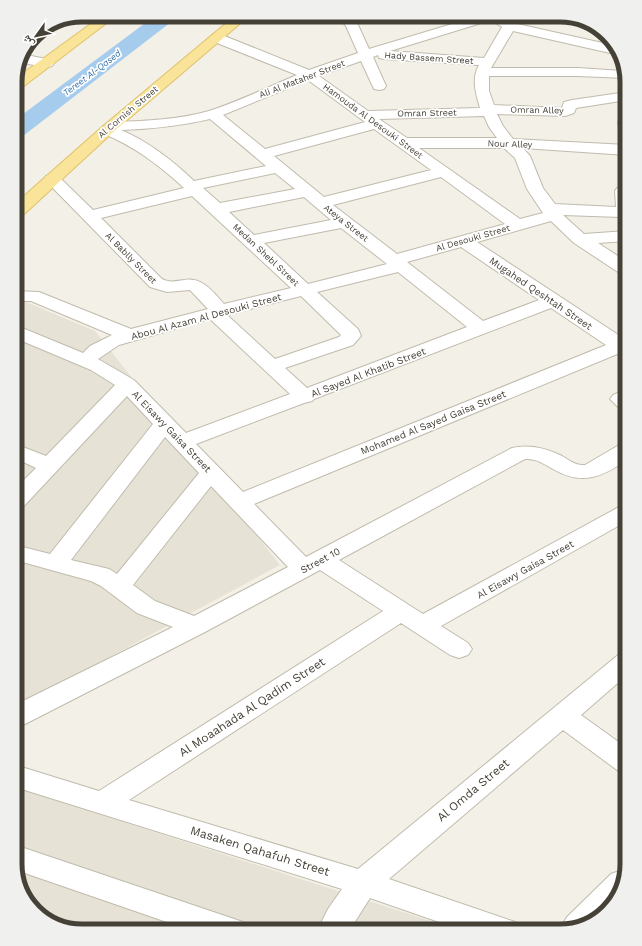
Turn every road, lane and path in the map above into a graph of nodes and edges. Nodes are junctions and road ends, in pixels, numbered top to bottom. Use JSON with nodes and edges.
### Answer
{"nodes":[{"id":1,"x":102,"y":22,"type":"edge"},
{"id":2,"x":236,"y":22,"type":"edge"},
{"id":3,"x":349,"y":22,"type":"edge"},
{"id":4,"x":469,"y":22,"type":"edge"},
{"id":5,"x":502,"y":22,"type":"edge"},
{"id":6,"x":509,"y":26,"type":"junction"},
{"id":7,"x":217,"y":38,"type":"junction"},
{"id":8,"x":610,"y":49,"type":"edge"},
{"id":9,"x":368,"y":55,"type":"junction"},
{"id":10,"x":27,"y":59,"type":"edge"},
{"id":11,"x":47,"y":63,"type":"junction"},
{"id":12,"x":484,"y":67,"type":"junction"},
{"id":13,"x":310,"y":75,"type":"junction"},
{"id":14,"x":619,"y":75,"type":"edge"},
{"id":15,"x":22,"y":81,"type":"edge"},
{"id":16,"x":379,"y":86,"type":"dead end"},
{"id":17,"x":620,"y":97,"type":"edge"},
{"id":18,"x":410,"y":98,"type":"dead end"},
{"id":19,"x":488,"y":110,"type":"junction"},
{"id":20,"x":416,"y":113,"type":"junction"},
{"id":21,"x":213,"y":114,"type":"junction"},
{"id":22,"x":364,"y":115,"type":"junction"},
{"id":23,"x":376,"y":124,"type":"junction"},
{"id":24,"x":109,"y":128,"type":"junction"},
{"id":25,"x":620,"y":140,"type":"edge"},
{"id":26,"x":403,"y":143,"type":"junction"},
{"id":27,"x":508,"y":143,"type":"junction"},
{"id":28,"x":261,"y":155,"type":"junction"},
{"id":29,"x":277,"y":168,"type":"junction"},
{"id":30,"x":443,"y":172,"type":"junction"},
{"id":31,"x":52,"y":179,"type":"junction"},
{"id":32,"x":193,"y":188,"type":"junction"},
{"id":33,"x":307,"y":192,"type":"junction"},
{"id":34,"x":320,"y":203,"type":"junction"},
{"id":35,"x":22,"y":207,"type":"edge"},
{"id":36,"x":216,"y":209,"type":"junction"},
{"id":37,"x":620,"y":211,"type":"edge"},
{"id":38,"x":551,"y":212,"type":"junction"},
{"id":39,"x":88,"y":216,"type":"junction"},
{"id":40,"x":344,"y":222,"type":"junction"},
{"id":41,"x":517,"y":226,"type":"junction"},
{"id":42,"x":620,"y":236,"type":"edge"},
{"id":43,"x":580,"y":239,"type":"junction"},
{"id":44,"x":250,"y":241,"type":"junction"},
{"id":45,"x":463,"y":241,"type":"junction"},
{"id":46,"x":397,"y":263,"type":"junction"},
{"id":47,"x":620,"y":264,"type":"edge"},
{"id":48,"x":303,"y":290,"type":"junction"},
{"id":49,"x":22,"y":296,"type":"edge"},
{"id":50,"x":552,"y":300,"type":"junction"},
{"id":51,"x":217,"y":312,"type":"junction"},
{"id":52,"x":481,"y":328,"type":"junction"},
{"id":53,"x":130,"y":335,"type":"junction"},
{"id":54,"x":22,"y":339,"type":"edge"},
{"id":55,"x":620,"y":342,"type":"edge"},
{"id":56,"x":620,"y":346,"type":"edge"},
{"id":57,"x":86,"y":360,"type":"junction"},
{"id":58,"x":272,"y":366,"type":"junction"},
{"id":59,"x":127,"y":384,"type":"junction"},
{"id":60,"x":305,"y":397,"type":"junction"},
{"id":61,"x":165,"y":424,"type":"junction"},
{"id":62,"x":183,"y":442,"type":"junction"},
{"id":63,"x":22,"y":453,"type":"edge"},
{"id":64,"x":620,"y":454,"type":"edge"},
{"id":65,"x":50,"y":466,"type":"junction"},
{"id":66,"x":211,"y":472,"type":"junction"},
{"id":67,"x":22,"y":495,"type":"edge"},
{"id":68,"x":239,"y":502,"type":"junction"},
{"id":69,"x":620,"y":516,"type":"edge"},
{"id":70,"x":22,"y":554,"type":"edge"},
{"id":71,"x":56,"y":563,"type":"junction"},
{"id":72,"x":312,"y":564,"type":"junction"},
{"id":73,"x":119,"y":587,"type":"junction"},
{"id":74,"x":401,"y":612,"type":"junction"},
{"id":75,"x":423,"y":625,"type":"junction"},
{"id":76,"x":196,"y":626,"type":"junction"},
{"id":77,"x":459,"y":649,"type":"dead end"},
{"id":78,"x":620,"y":667,"type":"edge"},
{"id":79,"x":22,"y":713,"type":"edge"},
{"id":80,"x":562,"y":716,"type":"junction"},
{"id":81,"x":620,"y":758,"type":"edge"},
{"id":82,"x":22,"y":778,"type":"edge"},
{"id":83,"x":102,"y":803,"type":"junction"},
{"id":84,"x":22,"y":859,"type":"edge"},
{"id":85,"x":363,"y":883,"type":"junction"},
{"id":86,"x":613,"y":892,"type":"edge"},
{"id":87,"x":587,"y":917,"type":"edge"},
{"id":88,"x":211,"y":924,"type":"edge"},
{"id":89,"x":336,"y":924,"type":"edge"},
{"id":90,"x":483,"y":924,"type":"edge"}],
"edges":[{"from":1,"to":11,"type":"main road"},
{"from":2,"to":7,"type":"main road","name":"Al Cornish Street"},
{"from":3,"to":9,"type":"street"},
{"from":4,"to":9,"type":"street","name":"Ali Al Mataher Street"},
{"from":5,"to":6,"type":"street"},
{"from":6,"to":8,"type":"street"},
{"from":6,"to":12,"type":"street"},
{"from":7,"to":13,"type":"street","name":"Hamouda Al Desouki Street"},
{"from":7,"to":24,"type":"main road","name":"Al Cornish Street"},
{"from":9,"to":12,"type":"street","name":"Hady Bassem Street"},
{"from":9,"to":13,"type":"street","name":"Ali Al Mataher Street"},
{"from":9,"to":16,"type":"street"},
{"from":10,"to":11,"type":"street"},
{"from":11,"to":15,"type":"main road"},
{"from":12,"to":14,"type":"street","name":"Hady Bassem Street"},
{"from":12,"to":19,"type":"street"},
{"from":13,"to":21,"type":"street","name":"Ali Al Mataher Street"},
{"from":13,"to":22,"type":"street","name":"Hamouda Al Desouki Street"},
{"from":17,"to":19,"type":"street","name":"Omran Alley"},
{"from":18,"to":20,"type":"street"},
{"from":19,"to":20,"type":"street","name":"Omran Street"},
{"from":19,"to":27,"type":"street"},
{"from":20,"to":22,"type":"street","name":"Omran Street"},
{"from":21,"to":24,"type":"street","name":"Ali Al Mataher Street"},
{"from":21,"to":28,"type":"street","name":"Ateya Street"},
{"from":22,"to":23,"type":"street","name":"Hamouda Al Desouki Street"},
{"from":23,"to":26,"type":"street","name":"Hamouda Al Desouki Street"},
{"from":23,"to":28,"type":"street"},
{"from":24,"to":31,"type":"main road","name":"Al Cornish Street"},
{"from":24,"to":32,"type":"street","name":"Medan Shebl Street"},
{"from":25,"to":27,"type":"street","name":"Nour Alley"},
{"from":26,"to":27,"type":"street","name":"Nour Alley"},
{"from":26,"to":30,"type":"street","name":"Hamouda Al Desouki Street"},
{"from":27,"to":38,"type":"street"},
{"from":28,"to":29,"type":"street","name":"Ateya Street"},
{"from":29,"to":32,"type":"street"},
{"from":29,"to":33,"type":"street","name":"Ateya Street"},
{"from":30,"to":34,"type":"street"},
{"from":30,"to":41,"type":"street","name":"Hamouda Al Desouki Street"},
{"from":31,"to":35,"type":"main road","name":"Al Cornish Street"},
{"from":31,"to":39,"type":"street","name":"Al Bablly Street"},
{"from":32,"to":36,"type":"street","name":"Medan Shebl Street"},
{"from":32,"to":39,"type":"street"},
{"from":33,"to":34,"type":"street","name":"Ateya Street"},
{"from":33,"to":36,"type":"street"},
{"from":34,"to":40,"type":"street","name":"Ateya Street"},
{"from":36,"to":44,"type":"street","name":"Medan Shebl Street"},
{"from":37,"to":38,"type":"street","name":"Al Desouki Street"},
{"from":38,"to":41,"type":"street","name":"Al Desouki Street"},
{"from":38,"to":43,"type":"street"},
{"from":39,"to":51,"type":"street","name":"Al Bablly Street"},
{"from":40,"to":44,"type":"street"},
{"from":40,"to":46,"type":"street","name":"Ateya Street"},
{"from":41,"to":45,"type":"street","name":"Al Desouki Street"},
{"from":42,"to":43,"type":"street"},
{"from":43,"to":47,"type":"street"},
{"from":44,"to":48,"type":"street","name":"Medan Shebl Street"},
{"from":45,"to":46,"type":"street","name":"Al Desouki Street"},
{"from":45,"to":50,"type":"street","name":"Mugahed Qeshtah Street"},
{"from":46,"to":48,"type":"street","name":"Abou Al Azam Al Desouki Street"},
{"from":46,"to":52,"type":"street","name":"Ateya Street"},
{"from":48,"to":51,"type":"street","name":"Abou Al Azam Al Desouki Street"},
{"from":48,"to":58,"type":"street","name":"Medan Shebl Street"},
{"from":49,"to":53,"type":"street"},
{"from":50,"to":52,"type":"street","name":"Al Sayed Al Khatib Street"},
{"from":50,"to":55,"type":"street","name":"Mugahed Qeshtah Street"},
{"from":51,"to":53,"type":"street","name":"Abou Al Azam Al Desouki Street"},
{"from":51,"to":58,"type":"street","name":"Al Bablly Street"},
{"from":52,"to":60,"type":"street","name":"Al Sayed Al Khatib Street"},
{"from":53,"to":57,"type":"street","name":"Abou Al Azam Al Desouki Street"},
{"from":54,"to":57,"type":"street","name":"Al Eisawy Gaisa Street"},
{"from":56,"to":68,"type":"street","name":"Mohamed Al Sayed Gaisa Street"},
{"from":57,"to":59,"type":"street","name":"Al Eisawy Gaisa Street"},
{"from":58,"to":60,"type":"street","name":"Al Bablly Street"},
{"from":59,"to":61,"type":"street","name":"Al Eisawy Gaisa Street"},
{"from":59,"to":65,"type":"street"},
{"from":60,"to":62,"type":"street","name":"Al Sayed Al Khatib Street"},
{"from":61,"to":62,"type":"street","name":"Al Eisawy Gaisa Street"},
{"from":61,"to":71,"type":"street"},
{"from":62,"to":66,"type":"street","name":"Al Eisawy Gaisa Street"},
{"from":63,"to":65,"type":"street"},
{"from":64,"to":72,"type":"street","name":"Street 10"},
{"from":65,"to":67,"type":"street"},
{"from":66,"to":68,"type":"street","name":"Al Eisawy Gaisa Street"},
{"from":66,"to":73,"type":"street"},
{"from":68,"to":72,"type":"street","name":"Al Eisawy Gaisa Street"},
{"from":69,"to":75,"type":"street","name":"Al Eisawy Gaisa Street"},
{"from":70,"to":71,"type":"street"},
{"from":71,"to":73,"type":"street"},
{"from":72,"to":74,"type":"street","name":"Al Eisawy Gaisa Street"},
{"from":72,"to":76,"type":"street","name":"Street 10"},
{"from":73,"to":76,"type":"street"},
{"from":74,"to":75,"type":"street","name":"Al Eisawy Gaisa Street"},
{"from":74,"to":83,"type":"street","name":"Al Moaahada Al Qadim Street"},
{"from":75,"to":77,"type":"street","name":"Al Eisawy Gaisa Street"},
{"from":76,"to":79,"type":"street","name":"Street 10"},
{"from":78,"to":80,"type":"street","name":"Al Omda Street"},
{"from":80,"to":81,"type":"street"},
{"from":80,"to":85,"type":"street","name":"Al Omda Street"},
{"from":82,"to":83,"type":"street","name":"Masaken Qahafuh Street"},
{"from":83,"to":85,"type":"street","name":"Masaken Qahafuh Street"},
{"from":84,"to":88,"type":"street"},
{"from":85,"to":89,"type":"street","name":"Al Omda Street"},
{"from":85,"to":90,"type":"street","name":"Masaken Qahafuh Street"},
{"from":86,"to":87,"type":"street"}]}
